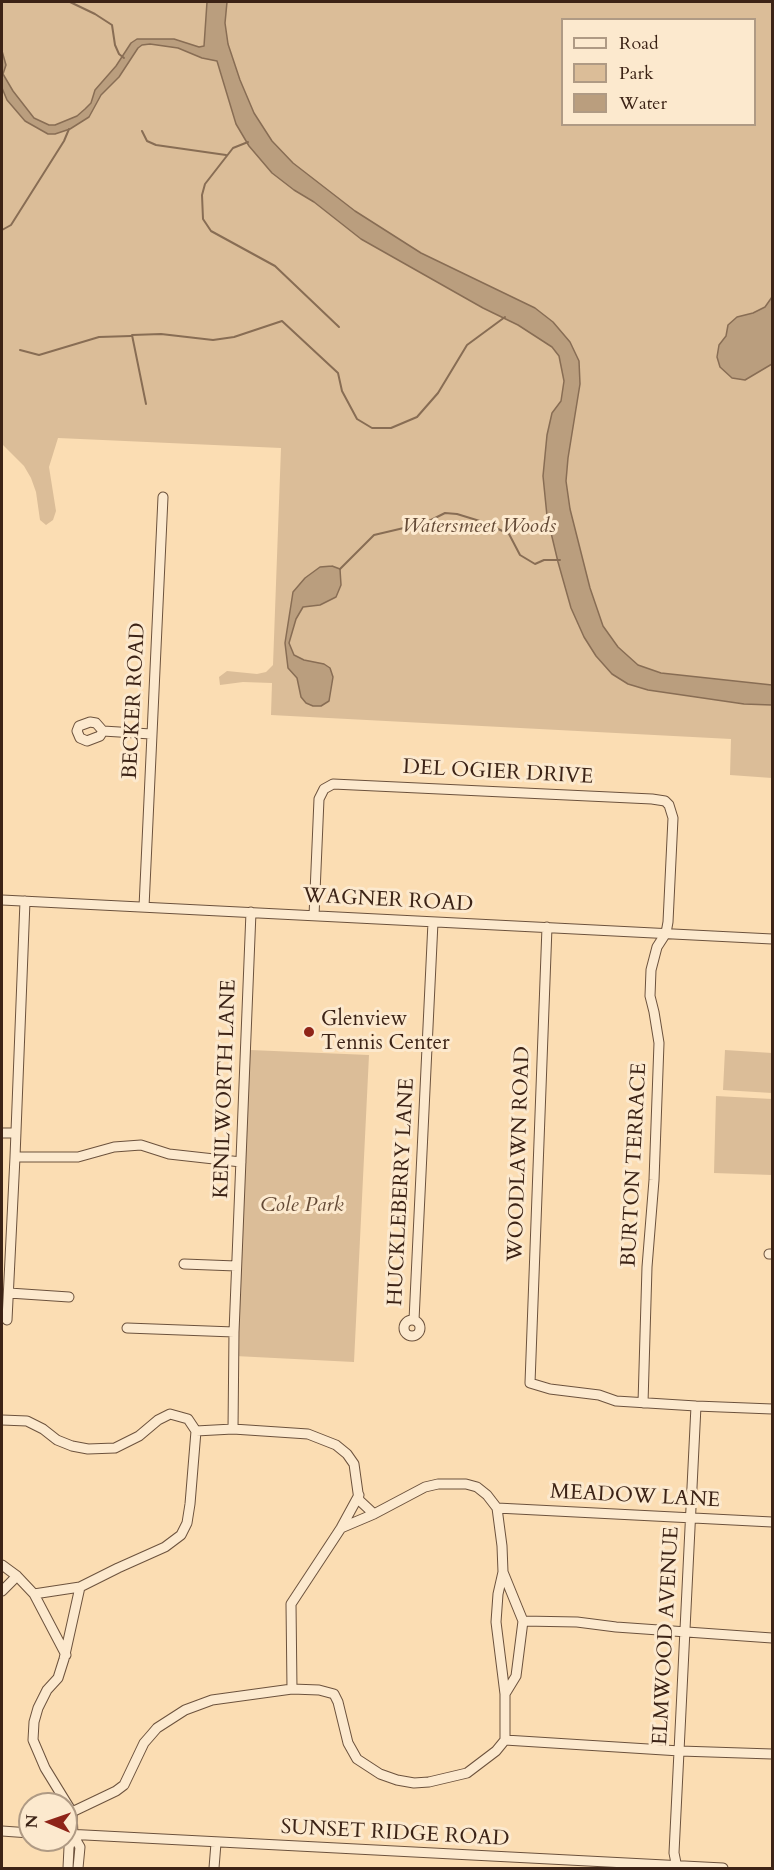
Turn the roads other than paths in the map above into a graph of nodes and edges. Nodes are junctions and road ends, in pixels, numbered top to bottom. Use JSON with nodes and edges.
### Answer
{"nodes":[{"id":1,"x":163,"y":498,"type":"dead end"},
{"id":2,"x":103,"y":731,"type":"dead end"},
{"id":3,"x":151,"y":734,"type":"junction"},
{"id":4,"x":2,"y":900,"type":"edge"},
{"id":5,"x":24,"y":901,"type":"junction"},
{"id":6,"x":144,"y":907,"type":"junction"},
{"id":7,"x":251,"y":912,"type":"junction"},
{"id":8,"x":314,"y":916,"type":"junction"},
{"id":9,"x":433,"y":922,"type":"junction"},
{"id":10,"x":547,"y":927,"type":"junction"},
{"id":11,"x":666,"y":933,"type":"junction"},
{"id":12,"x":772,"y":939,"type":"edge"},
{"id":13,"x":2,"y":1133,"type":"edge"},
{"id":14,"x":16,"y":1133,"type":"junction"},
{"id":15,"x":15,"y":1157,"type":"junction"},
{"id":16,"x":240,"y":1162,"type":"junction"},
{"id":17,"x":184,"y":1264,"type":"dead end"},
{"id":18,"x":236,"y":1266,"type":"junction"},
{"id":19,"x":9,"y":1293,"type":"junction"},
{"id":20,"x":69,"y":1297,"type":"dead end"},
{"id":21,"x":7,"y":1320,"type":"dead end"},
{"id":22,"x":414,"y":1320,"type":"dead end"},
{"id":23,"x":127,"y":1328,"type":"dead end"},
{"id":24,"x":234,"y":1332,"type":"junction"},
{"id":25,"x":643,"y":1402,"type":"junction"},
{"id":26,"x":696,"y":1406,"type":"junction"},
{"id":27,"x":772,"y":1409,"type":"edge"},
{"id":28,"x":2,"y":1420,"type":"edge"},
{"id":29,"x":234,"y":1429,"type":"junction"},
{"id":30,"x":196,"y":1431,"type":"junction"},
{"id":31,"x":359,"y":1495,"type":"junction"},
{"id":32,"x":496,"y":1508,"type":"junction"},
{"id":33,"x":374,"y":1514,"type":"junction"},
{"id":34,"x":690,"y":1517,"type":"junction"},
{"id":35,"x":772,"y":1522,"type":"edge"},
{"id":36,"x":341,"y":1528,"type":"junction"},
{"id":37,"x":2,"y":1565,"type":"edge"},
{"id":38,"x":503,"y":1572,"type":"junction"},
{"id":39,"x":17,"y":1576,"type":"junction"},
{"id":40,"x":80,"y":1587,"type":"junction"},
{"id":41,"x":2,"y":1592,"type":"edge"},
{"id":42,"x":34,"y":1594,"type":"junction"},
{"id":43,"x":523,"y":1621,"type":"junction"},
{"id":44,"x":686,"y":1633,"type":"junction"},
{"id":45,"x":772,"y":1638,"type":"edge"},
{"id":46,"x":66,"y":1655,"type":"junction"},
{"id":47,"x":292,"y":1689,"type":"junction"},
{"id":48,"x":505,"y":1695,"type":"junction"},
{"id":49,"x":505,"y":1740,"type":"junction"},
{"id":50,"x":680,"y":1751,"type":"junction"},
{"id":51,"x":772,"y":1754,"type":"edge"},
{"id":52,"x":60,"y":1792,"type":"edge"},
{"id":53,"x":78,"y":1809,"type":"edge"},
{"id":54,"x":2,"y":1831,"type":"edge"},
{"id":55,"x":18,"y":1832,"type":"edge"},
{"id":56,"x":78,"y":1835,"type":"edge"},
{"id":57,"x":216,"y":1843,"type":"junction"},
{"id":58,"x":78,"y":1845,"type":"edge"},
{"id":59,"x":69,"y":1852,"type":"edge"},
{"id":60,"x":562,"y":1864,"type":"edge"},
{"id":61,"x":677,"y":1867,"type":"edge"},
{"id":62,"x":68,"y":1869,"type":"edge"},
{"id":63,"x":78,"y":1869,"type":"edge"},
{"id":64,"x":214,"y":1869,"type":"edge"},
{"id":65,"x":723,"y":1869,"type":"edge"}],
"edges":[{"from":1,"to":3,"type":"street","name":"BECKER ROAD"},
{"from":2,"to":3,"type":"street"},
{"from":3,"to":6,"type":"street","name":"BECKER ROAD"},
{"from":4,"to":5,"type":"street","name":"WAGNER ROAD"},
{"from":5,"to":6,"type":"street","name":"WAGNER ROAD"},
{"from":5,"to":14,"type":"street"},
{"from":6,"to":7,"type":"street","name":"WAGNER ROAD"},
{"from":7,"to":8,"type":"street","name":"WAGNER ROAD"},
{"from":7,"to":16,"type":"street","name":"KENILWORTH LANE"},
{"from":8,"to":9,"type":"street","name":"WAGNER ROAD"},
{"from":8,"to":11,"type":"street","name":"DEL OGIER DRIVE"},
{"from":9,"to":10,"type":"street","name":"WAGNER ROAD"},
{"from":9,"to":22,"type":"street","name":"HUCKLEBERRY LANE"},
{"from":10,"to":11,"type":"street","name":"WAGNER ROAD"},
{"from":10,"to":25,"type":"street","name":"WOODLAWN ROAD"},
{"from":11,"to":12,"type":"street","name":"WAGNER ROAD"},
{"from":11,"to":25,"type":"street","name":"BURTON TERRACE"},
{"from":13,"to":14,"type":"street"},
{"from":14,"to":15,"type":"street"},
{"from":15,"to":16,"type":"street"},
{"from":15,"to":19,"type":"street"},
{"from":16,"to":18,"type":"street","name":"KENILWORTH LANE"},
{"from":17,"to":18,"type":"street"},
{"from":18,"to":24,"type":"street","name":"KENILWORTH LANE"},
{"from":19,"to":20,"type":"street"},
{"from":19,"to":21,"type":"street"},
{"from":23,"to":24,"type":"street"},
{"from":24,"to":29,"type":"street","name":"KENILWORTH LANE"},
{"from":25,"to":26,"type":"street"},
{"from":26,"to":27,"type":"street"},
{"from":26,"to":34,"type":"street","name":"ELMWOOD AVENUE"},
{"from":28,"to":30,"type":"street"},
{"from":29,"to":30,"type":"street"},
{"from":29,"to":31,"type":"street"},
{"from":30,"to":40,"type":"street"},
{"from":31,"to":33,"type":"street"},
{"from":31,"to":36,"type":"street"},
{"from":32,"to":33,"type":"street"},
{"from":32,"to":34,"type":"street","name":"MEADOW LANE"},
{"from":32,"to":38,"type":"street"},
{"from":33,"to":36,"type":"street"},
{"from":34,"to":35,"type":"street","name":"MEADOW LANE"},
{"from":34,"to":44,"type":"street","name":"ELMWOOD AVENUE"},
{"from":36,"to":47,"type":"street"},
{"from":37,"to":39,"type":"street"},
{"from":38,"to":43,"type":"street"},
{"from":38,"to":48,"type":"street"},
{"from":39,"to":41,"type":"street"},
{"from":39,"to":42,"type":"street"},
{"from":40,"to":42,"type":"street"},
{"from":40,"to":46,"type":"street"},
{"from":42,"to":46,"type":"street"},
{"from":43,"to":44,"type":"street"},
{"from":43,"to":48,"type":"street"},
{"from":44,"to":45,"type":"street"},
{"from":44,"to":50,"type":"street","name":"ELMWOOD AVENUE"},
{"from":46,"to":52,"type":"street"},
{"from":47,"to":49,"type":"street"},
{"from":47,"to":53,"type":"street"},
{"from":48,"to":49,"type":"street"},
{"from":49,"to":50,"type":"street"},
{"from":50,"to":51,"type":"street"},
{"from":50,"to":61,"type":"street","name":"ELMWOOD AVENUE"},
{"from":54,"to":55,"type":"street"},
{"from":56,"to":57,"type":"street","name":"SUNSET RIDGE ROAD"},
{"from":57,"to":60,"type":"street","name":"SUNSET RIDGE ROAD"},
{"from":57,"to":64,"type":"street"},
{"from":58,"to":63,"type":"street"},
{"from":59,"to":62,"type":"street"},
{"from":60,"to":61,"type":"street","name":"SUNSET RIDGE ROAD"},
{"from":61,"to":65,"type":"street","name":"SUNSET RIDGE ROAD"}]}
